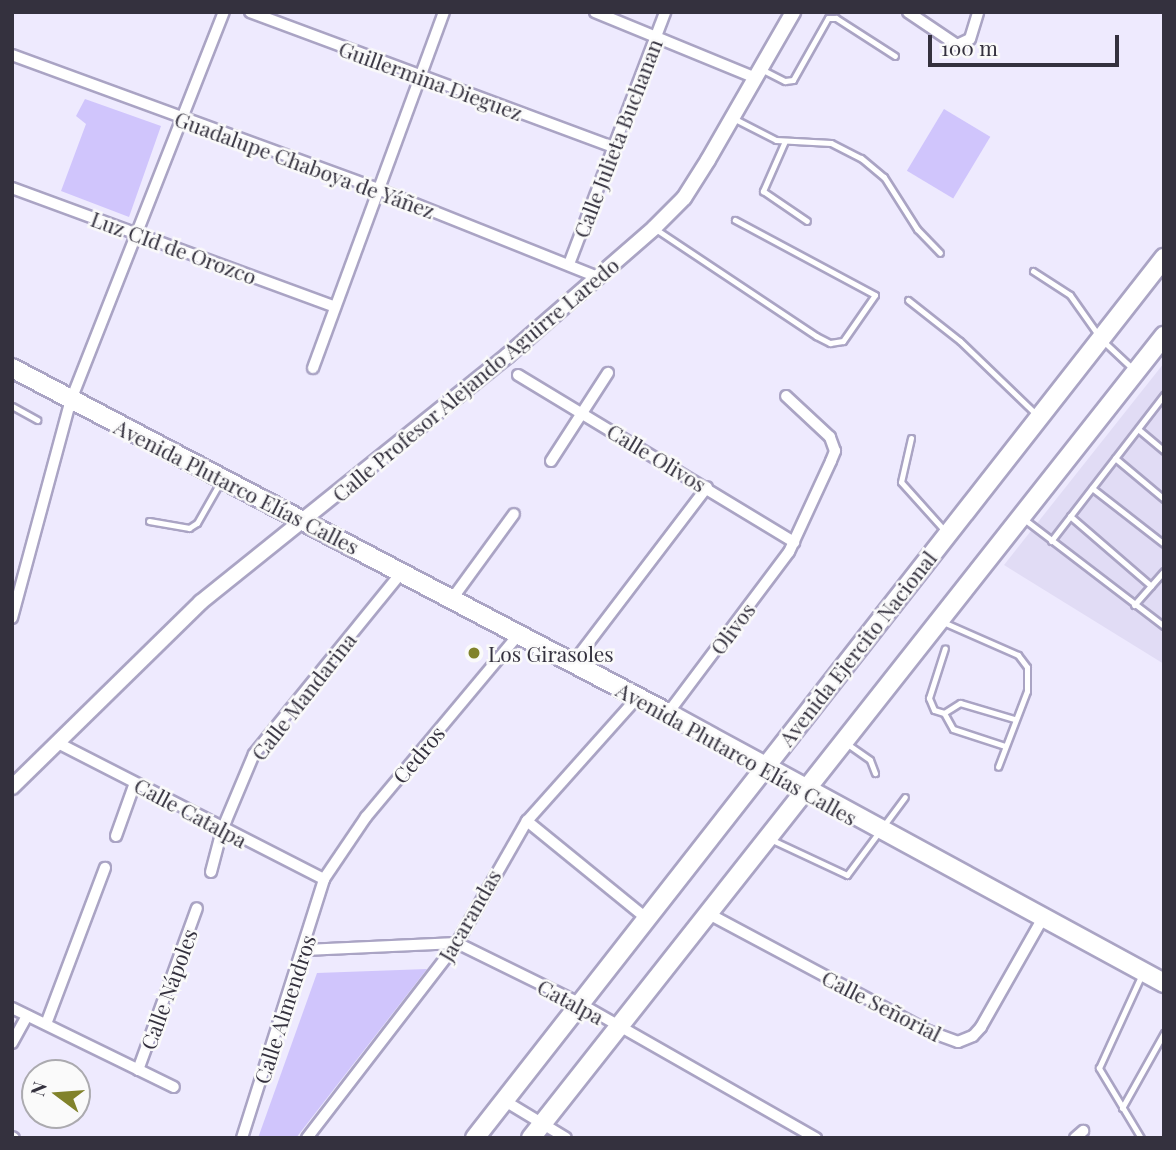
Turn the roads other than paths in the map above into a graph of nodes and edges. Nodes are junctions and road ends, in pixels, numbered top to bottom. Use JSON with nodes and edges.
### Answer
{"nodes":[{"id":1,"x":224,"y":12,"type":"edge"},
{"id":2,"x":250,"y":12,"type":"edge"},
{"id":3,"x":444,"y":12,"type":"edge"},
{"id":4,"x":595,"y":12,"type":"edge"},
{"id":5,"x":665,"y":12,"type":"edge"},
{"id":6,"x":793,"y":12,"type":"edge"},
{"id":7,"x":908,"y":12,"type":"edge"},
{"id":8,"x":978,"y":12,"type":"edge"},
{"id":9,"x":657,"y":37,"type":"junction"},
{"id":10,"x":12,"y":55,"type":"edge"},
{"id":11,"x":895,"y":56,"type":"dead end"},
{"id":12,"x":759,"y":73,"type":"junction"},
{"id":13,"x":422,"y":77,"type":"junction"},
{"id":14,"x":182,"y":118,"type":"junction"},
{"id":15,"x":733,"y":118,"type":"junction"},
{"id":16,"x":785,"y":141,"type":"junction"},
{"id":17,"x":613,"y":147,"type":"junction"},
{"id":18,"x":12,"y":188,"type":"edge"},
{"id":19,"x":380,"y":190,"type":"junction"},
{"id":20,"x":735,"y":220,"type":"dead end"},
{"id":21,"x":807,"y":221,"type":"dead end"},
{"id":22,"x":654,"y":228,"type":"junction"},
{"id":23,"x":137,"y":233,"type":"junction"},
{"id":24,"x":940,"y":253,"type":"dead end"},
{"id":25,"x":1164,"y":258,"type":"edge"},
{"id":26,"x":569,"y":264,"type":"junction"},
{"id":27,"x":1033,"y":271,"type":"dead end"},
{"id":28,"x":597,"y":277,"type":"junction"},
{"id":29,"x":908,"y":300,"type":"dead end"},
{"id":30,"x":335,"y":307,"type":"junction"},
{"id":31,"x":1164,"y":336,"type":"edge"},
{"id":32,"x":1101,"y":339,"type":"junction"},
{"id":33,"x":313,"y":368,"type":"dead end"},
{"id":34,"x":12,"y":369,"type":"edge"},
{"id":35,"x":1135,"y":372,"type":"junction"},
{"id":36,"x":608,"y":373,"type":"dead end"},
{"id":37,"x":518,"y":375,"type":"dead end"},
{"id":38,"x":786,"y":396,"type":"dead end"},
{"id":39,"x":71,"y":400,"type":"junction"},
{"id":40,"x":1162,"y":400,"type":"edge"},
{"id":41,"x":12,"y":406,"type":"edge"},
{"id":42,"x":584,"y":414,"type":"junction"},
{"id":43,"x":1039,"y":417,"type":"junction"},
{"id":44,"x":37,"y":420,"type":"dead end"},
{"id":45,"x":1138,"y":429,"type":"junction"},
{"id":46,"x":911,"y":438,"type":"dead end"},
{"id":47,"x":1164,"y":451,"type":"edge"},
{"id":48,"x":1115,"y":458,"type":"junction"},
{"id":49,"x":551,"y":461,"type":"dead end"},
{"id":50,"x":223,"y":478,"type":"junction"},
{"id":51,"x":707,"y":487,"type":"junction"},
{"id":52,"x":1092,"y":488,"type":"junction"},
{"id":53,"x":1164,"y":499,"type":"edge"},
{"id":54,"x":514,"y":514,"type":"dead end"},
{"id":55,"x":1070,"y":516,"type":"junction"},
{"id":56,"x":1021,"y":517,"type":"junction"},
{"id":57,"x":149,"y":521,"type":"dead end"},
{"id":58,"x":305,"y":521,"type":"junction"},
{"id":59,"x":947,"y":534,"type":"junction"},
{"id":60,"x":1051,"y":541,"type":"junction"},
{"id":61,"x":794,"y":542,"type":"junction"},
{"id":62,"x":1164,"y":544,"type":"edge"},
{"id":63,"x":1164,"y":571,"type":"edge"},
{"id":64,"x":402,"y":572,"type":"junction"},
{"id":65,"x":16,"y":578,"type":"edge"},
{"id":66,"x":1151,"y":586,"type":"junction"},
{"id":67,"x":452,"y":599,"type":"junction"},
{"id":68,"x":1134,"y":605,"type":"junction"},
{"id":69,"x":13,"y":615,"type":"edge"},
{"id":70,"x":940,"y":621,"type":"junction"},
{"id":71,"x":1164,"y":626,"type":"edge"},
{"id":72,"x":518,"y":635,"type":"junction"},
{"id":73,"x":945,"y":648,"type":"dead end"},
{"id":74,"x":573,"y":663,"type":"junction"},
{"id":75,"x":637,"y":698,"type":"junction"},
{"id":76,"x":668,"y":713,"type":"junction"},
{"id":77,"x":944,"y":713,"type":"junction"},
{"id":78,"x":1014,"y":719,"type":"junction"},
{"id":79,"x":843,"y":741,"type":"junction"},
{"id":80,"x":58,"y":743,"type":"junction"},
{"id":81,"x":1005,"y":746,"type":"junction"},
{"id":82,"x":763,"y":767,"type":"junction"},
{"id":83,"x":998,"y":767,"type":"dead end"},
{"id":84,"x":876,"y":774,"type":"dead end"},
{"id":85,"x":135,"y":783,"type":"junction"},
{"id":86,"x":12,"y":787,"type":"edge"},
{"id":87,"x":804,"y":790,"type":"junction"},
{"id":88,"x":905,"y":797,"type":"dead end"},
{"id":89,"x":527,"y":821,"type":"junction"},
{"id":90,"x":222,"y":830,"type":"junction"},
{"id":91,"x":879,"y":830,"type":"junction"},
{"id":92,"x":116,"y":836,"type":"dead end"},
{"id":93,"x":767,"y":838,"type":"junction"},
{"id":94,"x":104,"y":868,"type":"dead end"},
{"id":95,"x":211,"y":872,"type":"dead end"},
{"id":96,"x":324,"y":880,"type":"junction"},
{"id":97,"x":198,"y":908,"type":"dead end"},
{"id":98,"x":709,"y":914,"type":"junction"},
{"id":99,"x":646,"y":918,"type":"junction"},
{"id":100,"x":1043,"y":918,"type":"junction"},
{"id":101,"x":457,"y":943,"type":"junction"},
{"id":102,"x":305,"y":950,"type":"junction"},
{"id":103,"x":1142,"y":972,"type":"junction"},
{"id":104,"x":1164,"y":983,"type":"edge"},
{"id":105,"x":579,"y":1003,"type":"junction"},
{"id":106,"x":12,"y":1008,"type":"edge"},
{"id":107,"x":27,"y":1016,"type":"junction"},
{"id":108,"x":46,"y":1024,"type":"junction"},
{"id":109,"x":620,"y":1027,"type":"junction"},
{"id":110,"x":1164,"y":1033,"type":"edge"},
{"id":111,"x":12,"y":1043,"type":"edge"},
{"id":112,"x":138,"y":1070,"type":"junction"},
{"id":113,"x":174,"y":1087,"type":"dead end"},
{"id":114,"x":505,"y":1101,"type":"junction"},
{"id":115,"x":1122,"y":1108,"type":"junction"},
{"id":116,"x":537,"y":1131,"type":"edge"},
{"id":117,"x":242,"y":1138,"type":"edge"},
{"id":118,"x":307,"y":1138,"type":"edge"},
{"id":119,"x":475,"y":1138,"type":"edge"},
{"id":120,"x":566,"y":1138,"type":"edge"},
{"id":121,"x":816,"y":1138,"type":"edge"},
{"id":122,"x":1141,"y":1138,"type":"edge"}],
"edges":[{"from":1,"to":14,"type":"street"},
{"from":2,"to":13,"type":"street","name":"Guillermina Dieguez"},
{"from":3,"to":13,"type":"street"},
{"from":4,"to":9,"type":"street"},
{"from":5,"to":9,"type":"street","name":"Calle Julieta Buchanan"},
{"from":6,"to":12,"type":"street","name":"Calle Profesor Alejando Aguirre Laredo"},
{"from":7,"to":8,"type":"street"},
{"from":9,"to":12,"type":"street"},
{"from":9,"to":17,"type":"street","name":"Calle Julieta Buchanan"},
{"from":10,"to":14,"type":"street","name":"Guadalupe Chaboya de Yáñez"},
{"from":11,"to":12,"type":"lane"},
{"from":12,"to":15,"type":"street","name":"Calle Profesor Alejando Aguirre Laredo"},
{"from":13,"to":17,"type":"street","name":"Guillermina Dieguez"},
{"from":13,"to":19,"type":"street"},
{"from":14,"to":19,"type":"street","name":"Guadalupe Chaboya de Yáñez"},
{"from":14,"to":23,"type":"street"},
{"from":15,"to":16,"type":"lane"},
{"from":15,"to":22,"type":"street","name":"Calle Profesor Alejando Aguirre Laredo"},
{"from":16,"to":21,"type":"lane"},
{"from":16,"to":24,"type":"lane"},
{"from":17,"to":26,"type":"street","name":"Calle Julieta Buchanan"},
{"from":18,"to":23,"type":"street","name":"Luz CId de Orozco"},
{"from":19,"to":26,"type":"street","name":"Guadalupe Chaboya de Yáñez"},
{"from":19,"to":30,"type":"street"},
{"from":20,"to":22,"type":"lane"},
{"from":22,"to":28,"type":"street","name":"Calle Profesor Alejando Aguirre Laredo"},
{"from":23,"to":30,"type":"street","name":"Luz CId de Orozco"},
{"from":23,"to":39,"type":"street"},
{"from":25,"to":32,"type":"main road","name":"Avenida Ejercito Nacional"},
{"from":26,"to":28,"type":"street","name":"Guadalupe Chaboya de Yáñez"},
{"from":27,"to":32,"type":"lane"},
{"from":28,"to":58,"type":"street","name":"Calle Profesor Alejando Aguirre Laredo"},
{"from":29,"to":43,"type":"lane"},
{"from":30,"to":33,"type":"street"},
{"from":31,"to":35,"type":"main road"},
{"from":32,"to":35,"type":"lane"},
{"from":32,"to":43,"type":"main road","name":"Avenida Ejercito Nacional"},
{"from":34,"to":39,"type":"main road","name":"Avenida Plutarco Elías Calles"},
{"from":35,"to":56,"type":"main road"},
{"from":36,"to":42,"type":"street"},
{"from":37,"to":42,"type":"street","name":"Calle Olivos"},
{"from":38,"to":61,"type":"street","name":"Olivos"},
{"from":39,"to":50,"type":"main road","name":"Avenida Plutarco Elías Calles"},
{"from":39,"to":65,"type":"street"},
{"from":40,"to":45,"type":"lane"},
{"from":41,"to":44,"type":"lane"},
{"from":42,"to":49,"type":"street"},
{"from":42,"to":51,"type":"street","name":"Calle Olivos"},
{"from":43,"to":59,"type":"main road","name":"Avenida Ejercito Nacional"},
{"from":45,"to":47,"type":"lane"},
{"from":45,"to":48,"type":"lane"},
{"from":46,"to":59,"type":"lane"},
{"from":48,"to":52,"type":"lane"},
{"from":48,"to":53,"type":"lane"},
{"from":50,"to":57,"type":"lane"},
{"from":50,"to":58,"type":"main road","name":"Avenida Plutarco Elías Calles"},
{"from":51,"to":61,"type":"street","name":"Calle Olivos"},
{"from":51,"to":74,"type":"street"},
{"from":52,"to":55,"type":"lane"},
{"from":52,"to":62,"type":"lane"},
{"from":54,"to":67,"type":"street"},
{"from":55,"to":60,"type":"lane"},
{"from":55,"to":66,"type":"lane"},
{"from":56,"to":60,"type":"lane"},
{"from":56,"to":70,"type":"main road"},
{"from":58,"to":64,"type":"main road","name":"Avenida Plutarco Elías Calles"},
{"from":58,"to":80,"type":"street","name":"Calle Profesor Alejando Aguirre Laredo"},
{"from":59,"to":82,"type":"main road","name":"Avenida Ejercito Nacional"},
{"from":60,"to":68,"type":"lane"},
{"from":61,"to":76,"type":"street","name":"Olivos"},
{"from":63,"to":66,"type":"lane"},
{"from":64,"to":67,"type":"main road","name":"Avenida Plutarco Elías Calles"},
{"from":64,"to":90,"type":"street","name":"Calle Mandarina"},
{"from":65,"to":69,"type":"street"},
{"from":66,"to":68,"type":"lane"},
{"from":67,"to":72,"type":"main road","name":"Avenida Plutarco Elías Calles"},
{"from":68,"to":71,"type":"lane"},
{"from":70,"to":78,"type":"lane"},
{"from":70,"to":79,"type":"main road"},
{"from":72,"to":74,"type":"main road","name":"Avenida Plutarco Elías Calles"},
{"from":72,"to":96,"type":"street","name":"Cedros"},
{"from":73,"to":77,"type":"lane"},
{"from":74,"to":75,"type":"main road","name":"Avenida Plutarco Elías Calles"},
{"from":75,"to":76,"type":"main road","name":"Avenida Plutarco Elías Calles"},
{"from":75,"to":89,"type":"street","name":"Jacarandas"},
{"from":76,"to":82,"type":"main road","name":"Avenida Plutarco Elías Calles"},
{"from":77,"to":78,"type":"lane"},
{"from":77,"to":81,"type":"lane"},
{"from":78,"to":81,"type":"lane"},
{"from":79,"to":84,"type":"lane"},
{"from":79,"to":87,"type":"main road"},
{"from":80,"to":85,"type":"street","name":"Calle Catalpa"},
{"from":80,"to":86,"type":"street","name":"Calle Profesor Alejando Aguirre Laredo"},
{"from":81,"to":83,"type":"lane"},
{"from":82,"to":87,"type":"main road","name":"Avenida Plutarco Elías Calles"},
{"from":82,"to":99,"type":"main road","name":"Avenida Ejercito Nacional"},
{"from":85,"to":90,"type":"street","name":"Calle Catalpa"},
{"from":85,"to":92,"type":"street"},
{"from":87,"to":91,"type":"main road","name":"Avenida Plutarco Elías Calles"},
{"from":87,"to":93,"type":"main road"},
{"from":88,"to":91,"type":"lane"},
{"from":89,"to":99,"type":"street"},
{"from":89,"to":101,"type":"street","name":"Jacarandas"},
{"from":90,"to":95,"type":"street","name":"Calle Mandarina"},
{"from":90,"to":96,"type":"street","name":"Calle Catalpa"},
{"from":91,"to":93,"type":"lane"},
{"from":91,"to":100,"type":"main road","name":"Avenida Plutarco Elías Calles"},
{"from":93,"to":98,"type":"main road"},
{"from":94,"to":108,"type":"street"},
{"from":96,"to":102,"type":"street","name":"Calle Almendros"},
{"from":97,"to":112,"type":"street","name":"Calle Nápoles"},
{"from":98,"to":100,"type":"street","name":"Calle Señorial"},
{"from":98,"to":109,"type":"main road"},
{"from":99,"to":105,"type":"main road","name":"Avenida Ejercito Nacional"},
{"from":100,"to":103,"type":"main road","name":"Avenida Plutarco Elías Calles"},
{"from":101,"to":102,"type":"street","name":"Catalpa"},
{"from":101,"to":105,"type":"street","name":"Catalpa"},
{"from":101,"to":118,"type":"street","name":"Jacarandas"},
{"from":102,"to":117,"type":"street","name":"Calle Almendros"},
{"from":103,"to":104,"type":"main road","name":"Avenida Plutarco Elías Calles"},
{"from":103,"to":115,"type":"lane"},
{"from":105,"to":109,"type":"street","name":"Catalpa"},
{"from":105,"to":114,"type":"main road","name":"Avenida Ejercito Nacional"},
{"from":106,"to":107,"type":"street"},
{"from":107,"to":108,"type":"street"},
{"from":107,"to":111,"type":"street"},
{"from":108,"to":112,"type":"street"},
{"from":109,"to":116,"type":"main road"},
{"from":109,"to":121,"type":"street","name":"Catalpa"},
{"from":110,"to":115,"type":"lane"},
{"from":112,"to":113,"type":"street"},
{"from":114,"to":116,"type":"street"},
{"from":114,"to":119,"type":"main road","name":"Avenida Ejercito Nacional"},
{"from":115,"to":122,"type":"lane"},
{"from":116,"to":120,"type":"street"}]}
